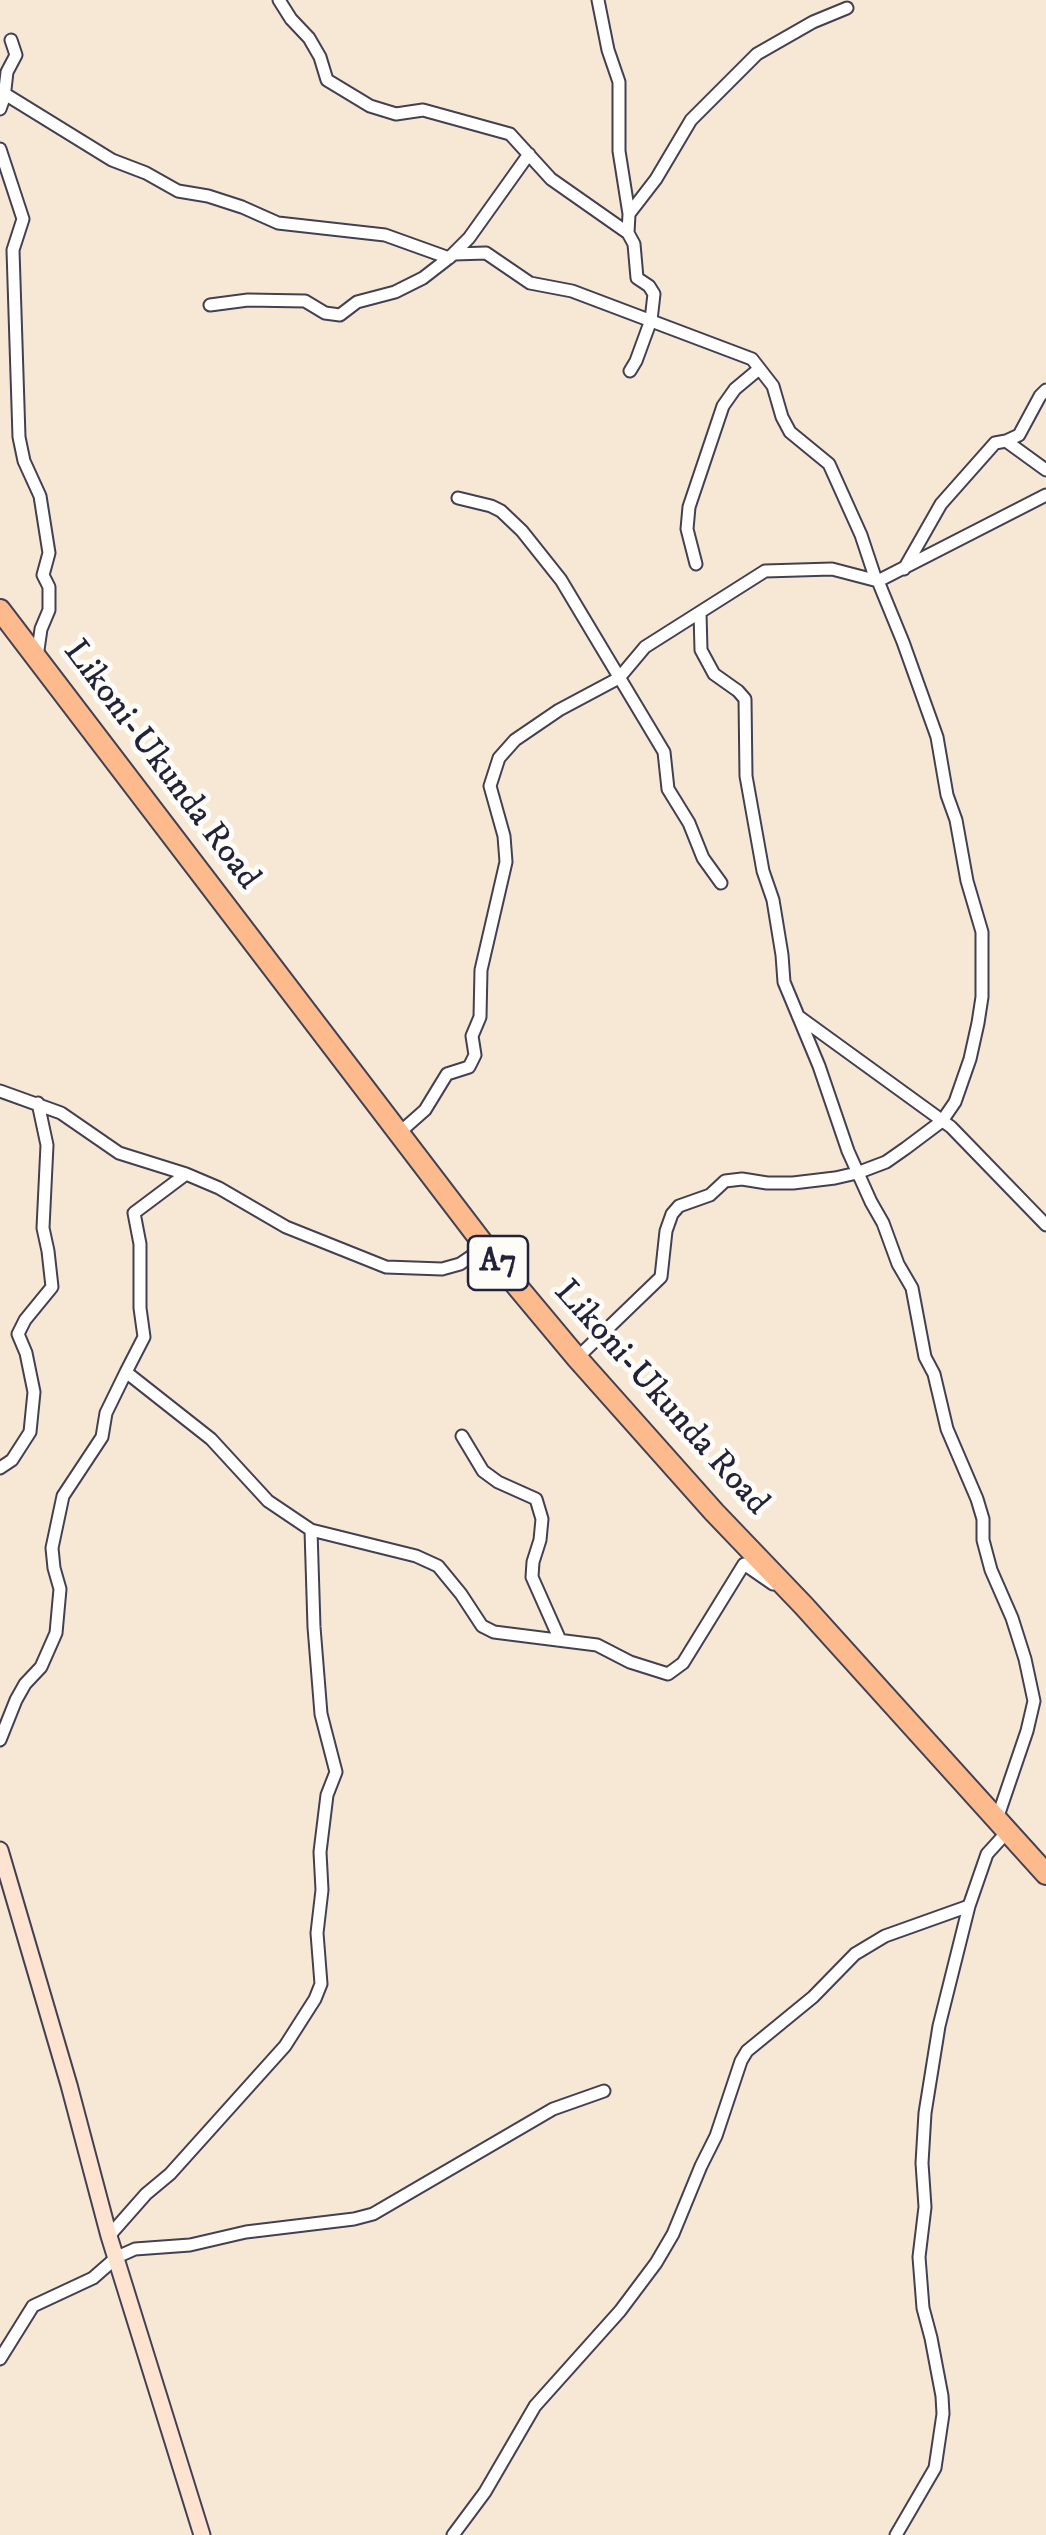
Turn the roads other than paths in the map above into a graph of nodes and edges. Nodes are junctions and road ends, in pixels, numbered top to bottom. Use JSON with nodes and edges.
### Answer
{"nodes":[{"id":1,"x":279,"y":0,"type":"edge"},
{"id":2,"x":598,"y":0,"type":"edge"},
{"id":3,"x":847,"y":8,"type":"dead end"},
{"id":4,"x":11,"y":40,"type":"dead end"},
{"id":5,"x":5,"y":94,"type":"junction"},
{"id":6,"x":0,"y":109,"type":"edge"},
{"id":7,"x":0,"y":148,"type":"edge"},
{"id":8,"x":529,"y":154,"type":"junction"},
{"id":9,"x":629,"y":214,"type":"junction"},
{"id":10,"x":628,"y":232,"type":"junction"},
{"id":11,"x":449,"y":258,"type":"junction"},
{"id":12,"x":210,"y":305,"type":"dead end"},
{"id":13,"x":651,"y":320,"type":"junction"},
{"id":14,"x":759,"y":369,"type":"junction"},
{"id":15,"x":630,"y":371,"type":"dead end"},
{"id":16,"x":1046,"y":390,"type":"edge"},
{"id":17,"x":1006,"y":441,"type":"junction"},
{"id":18,"x":1046,"y":470,"type":"edge"},
{"id":19,"x":1046,"y":495,"type":"edge"},
{"id":20,"x":458,"y":498,"type":"dead end"},
{"id":21,"x":696,"y":564,"type":"dead end"},
{"id":22,"x":904,"y":569,"type":"junction"},
{"id":23,"x":877,"y":580,"type":"junction"},
{"id":24,"x":0,"y":610,"type":"edge"},
{"id":25,"x":700,"y":614,"type":"junction"},
{"id":26,"x":37,"y":657,"type":"junction"},
{"id":27,"x":619,"y":678,"type":"junction"},
{"id":28,"x":721,"y":883,"type":"dead end"},
{"id":29,"x":798,"y":1016,"type":"junction"},
{"id":30,"x":0,"y":1091,"type":"edge"},
{"id":31,"x":38,"y":1103,"type":"junction"},
{"id":32,"x":942,"y":1122,"type":"junction"},
{"id":33,"x":399,"y":1133,"type":"junction"},
{"id":34,"x":858,"y":1173,"type":"junction"},
{"id":35,"x":186,"y":1174,"type":"junction"},
{"id":36,"x":1046,"y":1225,"type":"edge"},
{"id":37,"x":485,"y":1247,"type":"junction"},
{"id":38,"x":577,"y":1358,"type":"junction"},
{"id":39,"x":126,"y":1372,"type":"junction"},
{"id":40,"x":462,"y":1436,"type":"dead end"},
{"id":41,"x":0,"y":1454,"type":"edge"},
{"id":42,"x":15,"y":1456,"type":"junction"},
{"id":43,"x":0,"y":1468,"type":"edge"},
{"id":44,"x":311,"y":1530,"type":"junction"},
{"id":45,"x":804,"y":1606,"type":"junction"},
{"id":46,"x":560,"y":1640,"type":"junction"},
{"id":47,"x":0,"y":1740,"type":"edge"},
{"id":48,"x":1002,"y":1826,"type":"junction"},
{"id":49,"x":0,"y":1850,"type":"edge"},
{"id":50,"x":1046,"y":1874,"type":"edge"},
{"id":51,"x":969,"y":1906,"type":"junction"},
{"id":52,"x":604,"y":2092,"type":"dead end"},
{"id":53,"x":109,"y":2236,"type":"junction"},
{"id":54,"x":117,"y":2257,"type":"junction"},
{"id":55,"x":0,"y":2360,"type":"edge"},
{"id":56,"x":202,"y":2535,"type":"edge"},
{"id":57,"x":453,"y":2535,"type":"edge"},
{"id":58,"x":896,"y":2535,"type":"edge"}],
"edges":[{"from":1,"to":8,"type":"street"},
{"from":2,"to":9,"type":"street"},
{"from":3,"to":9,"type":"street"},
{"from":4,"to":5,"type":"street"},
{"from":5,"to":6,"type":"street"},
{"from":5,"to":11,"type":"street"},
{"from":7,"to":26,"type":"street"},
{"from":8,"to":10,"type":"street"},
{"from":8,"to":11,"type":"street"},
{"from":9,"to":10,"type":"street"},
{"from":10,"to":13,"type":"street"},
{"from":11,"to":12,"type":"street"},
{"from":11,"to":13,"type":"street"},
{"from":13,"to":14,"type":"street"},
{"from":13,"to":15,"type":"street"},
{"from":14,"to":21,"type":"street"},
{"from":14,"to":23,"type":"street"},
{"from":16,"to":17,"type":"street"},
{"from":17,"to":18,"type":"street"},
{"from":17,"to":22,"type":"street"},
{"from":19,"to":22,"type":"street"},
{"from":20,"to":27,"type":"street"},
{"from":22,"to":23,"type":"street"},
{"from":23,"to":25,"type":"street"},
{"from":23,"to":32,"type":"street"},
{"from":24,"to":26,"type":"highway","name":"Likoni-Ukunda Road","number":"A7"},
{"from":25,"to":27,"type":"street"},
{"from":25,"to":29,"type":"street"},
{"from":26,"to":33,"type":"highway","name":"Likoni-Ukunda Road","number":"A7"},
{"from":27,"to":28,"type":"street"},
{"from":27,"to":33,"type":"street"},
{"from":29,"to":32,"type":"street"},
{"from":29,"to":34,"type":"street"},
{"from":30,"to":31,"type":"street"},
{"from":31,"to":35,"type":"street"},
{"from":31,"to":42,"type":"street"},
{"from":32,"to":34,"type":"street"},
{"from":32,"to":36,"type":"street"},
{"from":33,"to":37,"type":"highway","name":"Likoni-Ukunda Road","number":"A7"},
{"from":34,"to":38,"type":"street"},
{"from":34,"to":48,"type":"street"},
{"from":35,"to":37,"type":"street"},
{"from":35,"to":39,"type":"street"},
{"from":37,"to":38,"type":"highway","name":"Likoni-Ukunda Road","number":"A7"},
{"from":38,"to":45,"type":"highway","name":"Likoni-Ukunda Road","number":"A7"},
{"from":39,"to":44,"type":"street"},
{"from":39,"to":47,"type":"street"},
{"from":40,"to":46,"type":"street"},
{"from":41,"to":42,"type":"street"},
{"from":42,"to":43,"type":"street"},
{"from":44,"to":46,"type":"street"},
{"from":44,"to":53,"type":"street"},
{"from":45,"to":46,"type":"street"},
{"from":45,"to":48,"type":"highway","name":"Likoni-Ukunda Road","number":"A7"},
{"from":48,"to":50,"type":"highway","name":"Likoni-Ukunda Road","number":"A7"},
{"from":48,"to":51,"type":"street"},
{"from":49,"to":53,"type":"street"},
{"from":51,"to":57,"type":"street"},
{"from":51,"to":58,"type":"street"},
{"from":52,"to":54,"type":"street"},
{"from":53,"to":54,"type":"street"},
{"from":54,"to":55,"type":"street"},
{"from":54,"to":56,"type":"street"}]}
